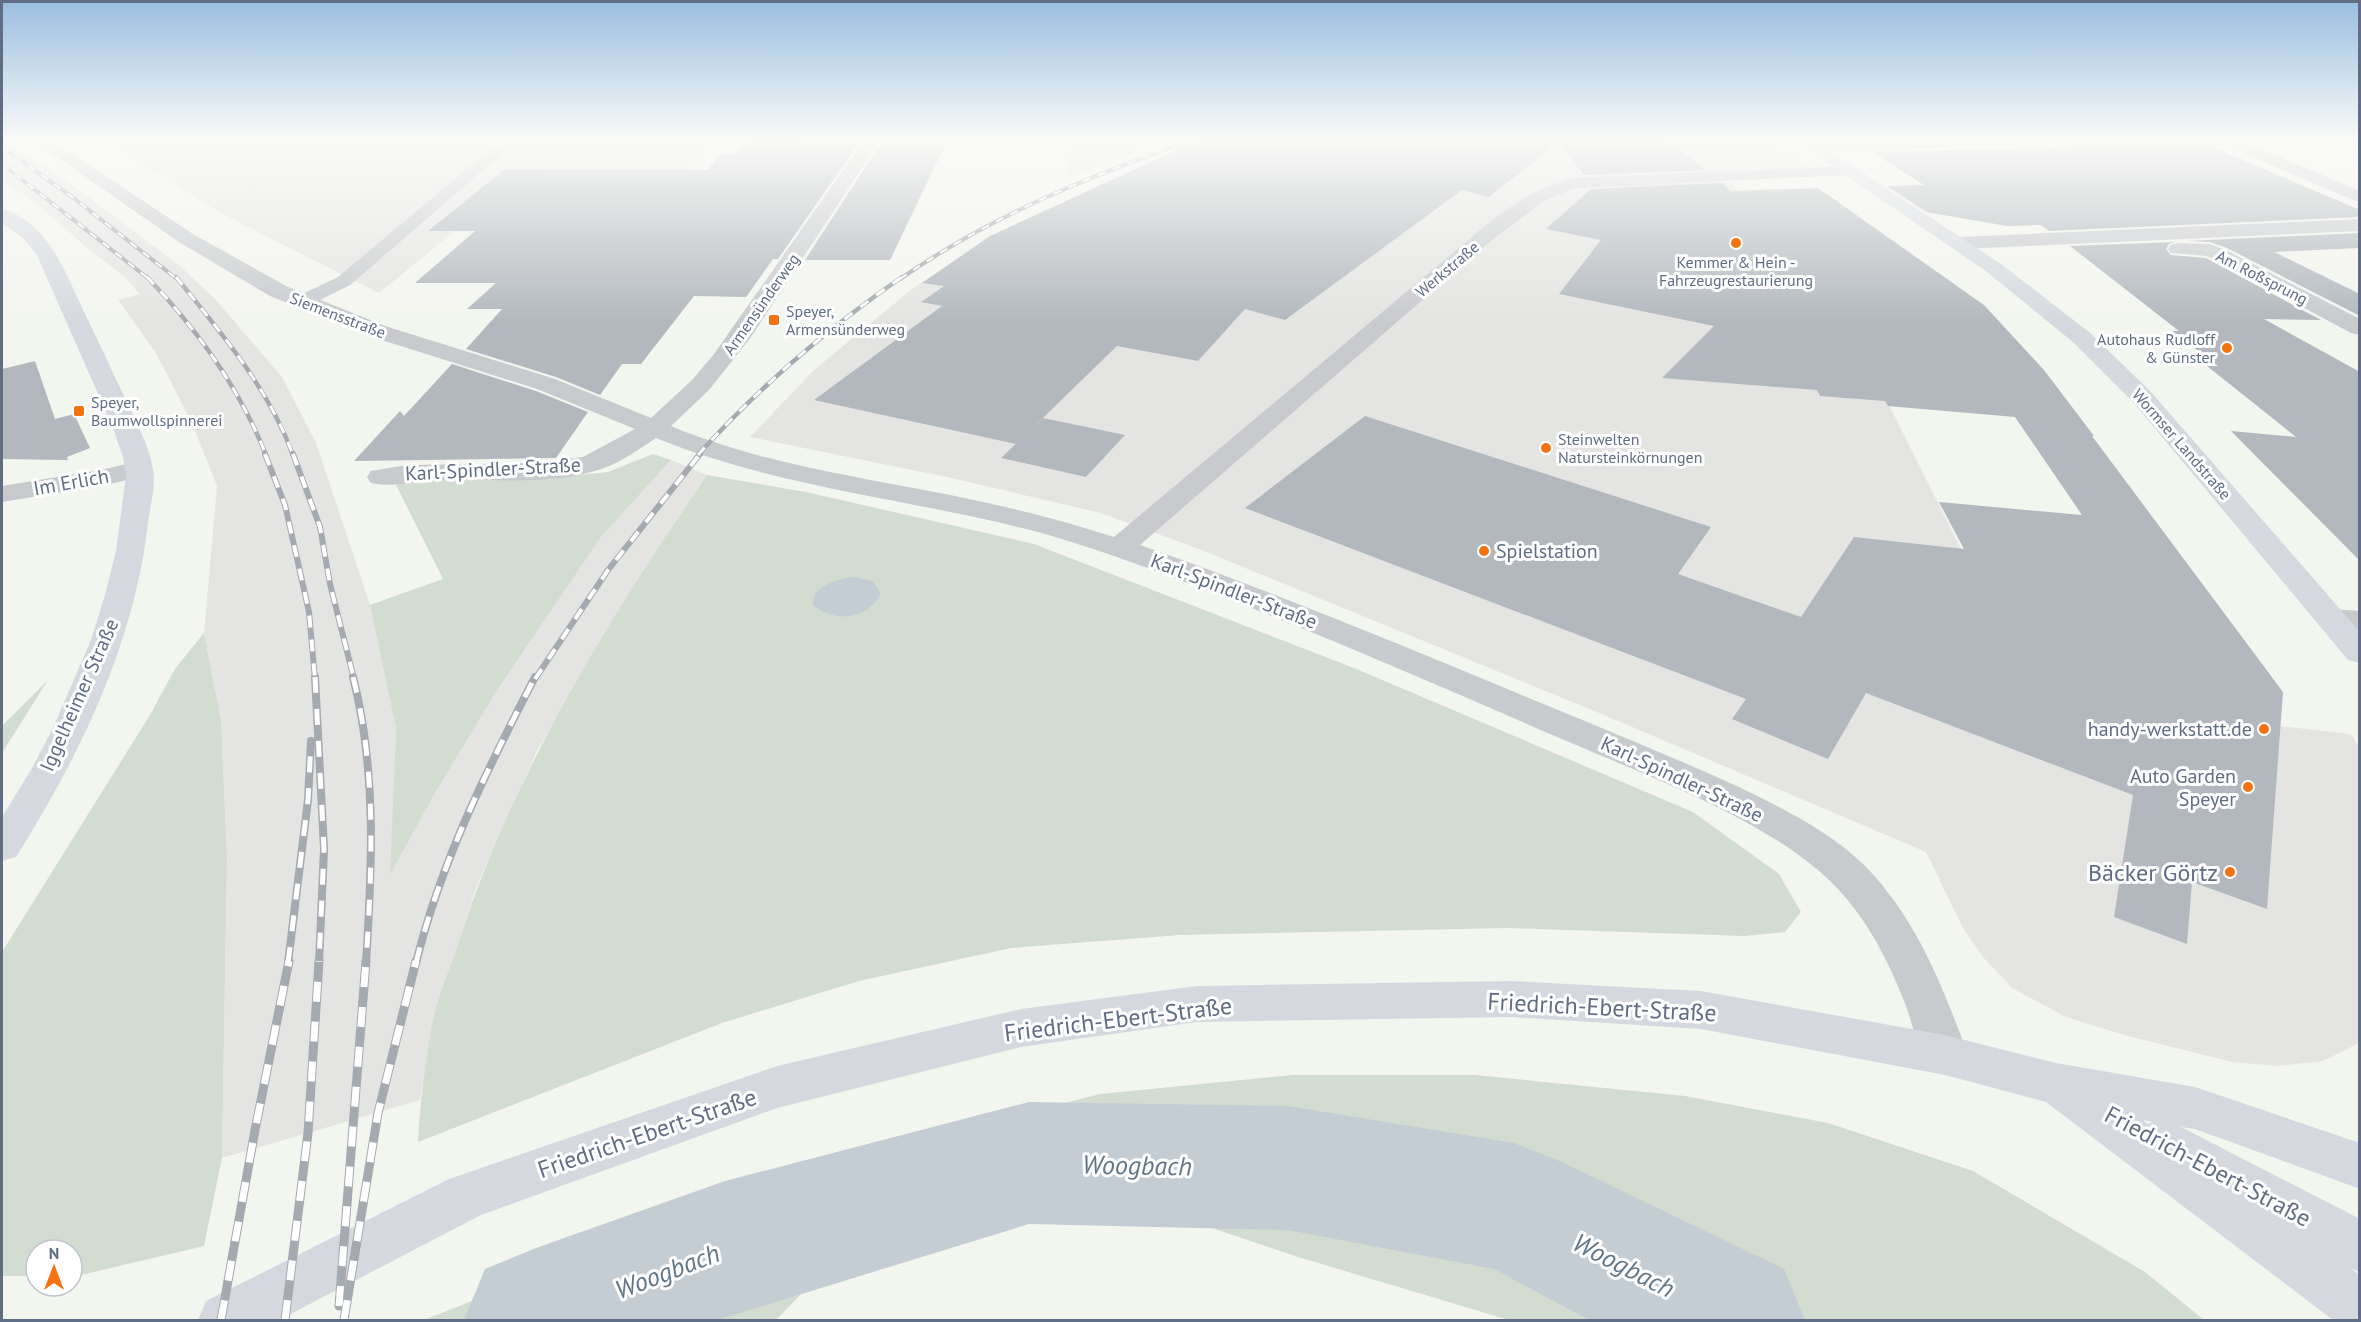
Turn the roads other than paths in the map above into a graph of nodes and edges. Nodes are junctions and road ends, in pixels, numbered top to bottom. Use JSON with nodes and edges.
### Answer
{"nodes":[{"id":1,"x":131,"y":201,"type":"edge"},
{"id":2,"x":438,"y":201,"type":"edge"},
{"id":3,"x":831,"y":201,"type":"edge"},
{"id":4,"x":1533,"y":201,"type":"edge"},
{"id":5,"x":1895,"y":201,"type":"edge"},
{"id":6,"x":2,"y":215,"type":"edge"},
{"id":7,"x":2360,"y":225,"type":"edge"},
{"id":8,"x":2088,"y":238,"type":"junction"},
{"id":9,"x":1959,"y":243,"type":"junction"},
{"id":10,"x":301,"y":302,"type":"junction"},
{"id":11,"x":2359,"y":328,"type":"edge"},
{"id":12,"x":656,"y":429,"type":"junction"},
{"id":13,"x":140,"y":469,"type":"junction"},
{"id":14,"x":381,"y":477,"type":"dead end"},
{"id":15,"x":2,"y":494,"type":"edge"},
{"id":16,"x":1119,"y":547,"type":"junction"},
{"id":17,"x":2345,"y":620,"type":"edge"},
{"id":18,"x":2360,"y":653,"type":"edge"},
{"id":19,"x":2,"y":847,"type":"edge"},
{"id":20,"x":1945,"y":1055,"type":"junction"},
{"id":21,"x":2056,"y":1084,"type":"junction"},
{"id":22,"x":2355,"y":1162,"type":"edge"},
{"id":23,"x":2360,"y":1247,"type":"edge"},
{"id":24,"x":2360,"y":1308,"type":"edge"},
{"id":25,"x":225,"y":1320,"type":"edge"}],
"edges":[{"from":1,"to":10,"type":"street","name":"Siemensstraße"},
{"from":2,"to":10,"type":"lane"},
{"from":3,"to":12,"type":"street","name":"Armensünderweg"},
{"from":4,"to":16,"type":"street","name":"Werkstraße"},
{"from":5,"to":9,"type":"main road","name":"Wormser Landstraße"},
{"from":6,"to":13,"type":"main road","name":"Iggelheimer Straße"},
{"from":7,"to":8,"type":"street","name":"Am Roßsprung"},
{"from":8,"to":9,"type":"street","name":"Am Roßsprung"},
{"from":8,"to":11,"type":"street","name":"Am Roßsprung"},
{"from":9,"to":17,"type":"main road","name":"Wormser Landstraße"},
{"from":10,"to":12,"type":"street","name":"Siemensstraße"},
{"from":12,"to":14,"type":"street","name":"Karl-Spindler-Straße"},
{"from":12,"to":16,"type":"street","name":"Karl-Spindler-Straße"},
{"from":13,"to":15,"type":"street","name":"Im Erlich"},
{"from":13,"to":19,"type":"main road","name":"Iggelheimer Straße"},
{"from":16,"to":20,"type":"street","name":"Karl-Spindler-Straße"},
{"from":17,"to":18,"type":"main road","name":"Wormser Landstraße"},
{"from":20,"to":21,"type":"main road","name":"Friedrich-Ebert-Straße"},
{"from":20,"to":25,"type":"main road","name":"Friedrich-Ebert-Straße"},
{"from":21,"to":22,"type":"main road","name":"Friedrich-Ebert-Straße"},
{"from":21,"to":23,"type":"main road","name":"Friedrich-Ebert-Straße"},
{"from":21,"to":24,"type":"main road"}]}
